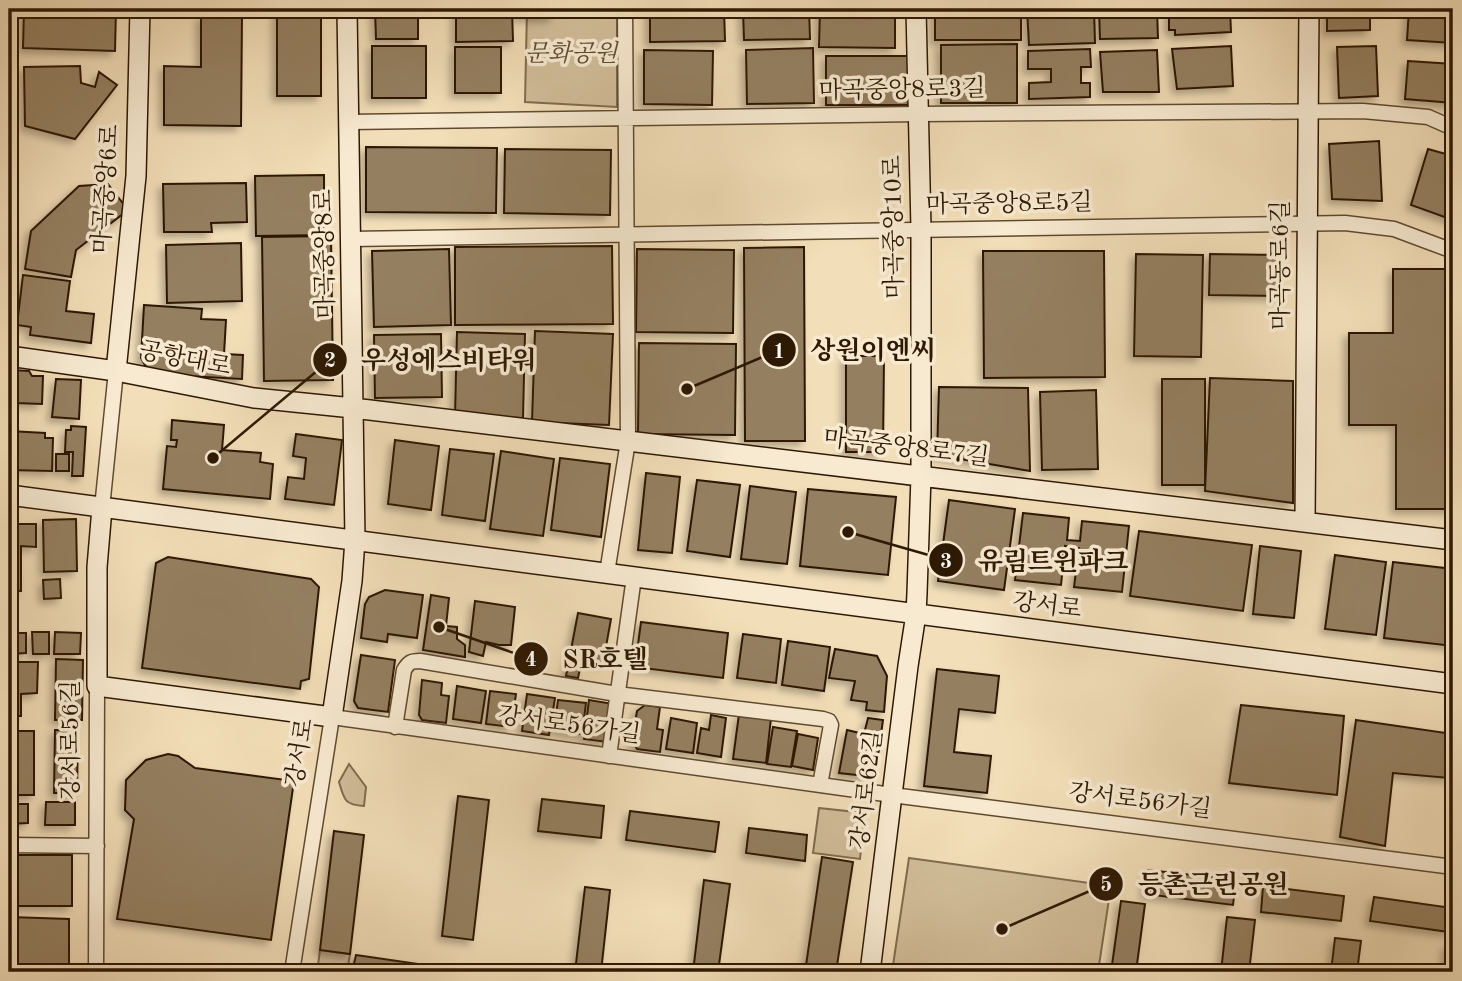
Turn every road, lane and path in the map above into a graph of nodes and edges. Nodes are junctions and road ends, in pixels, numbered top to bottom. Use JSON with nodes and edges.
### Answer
{"nodes":[{"id":1,"x":140,"y":9,"type":"edge"},
{"id":2,"x":347,"y":9,"type":"edge"},
{"id":3,"x":625,"y":9,"type":"edge"},
{"id":4,"x":916,"y":9,"type":"edge"},
{"id":5,"x":1309,"y":9,"type":"edge"},
{"id":6,"x":1308,"y":111,"type":"junction"},
{"id":7,"x":919,"y":114,"type":"junction"},
{"id":8,"x":626,"y":118,"type":"junction"},
{"id":9,"x":349,"y":122,"type":"junction"},
{"id":10,"x":1453,"y":128,"type":"edge"},
{"id":11,"x":1307,"y":223,"type":"junction"},
{"id":12,"x":921,"y":229,"type":"junction"},
{"id":13,"x":626,"y":234,"type":"junction"},
{"id":14,"x":351,"y":239,"type":"junction"},
{"id":15,"x":1453,"y":251,"type":"edge"},
{"id":16,"x":9,"y":356,"type":"edge"},
{"id":17,"x":116,"y":371,"type":"junction"},
{"id":18,"x":353,"y":408,"type":"junction"},
{"id":19,"x":628,"y":441,"type":"junction"},
{"id":20,"x":921,"y":476,"type":"junction"},
{"id":21,"x":9,"y":495,"type":"edge"},
{"id":22,"x":102,"y":508,"type":"junction"},
{"id":23,"x":1305,"y":522,"type":"junction"},
{"id":24,"x":355,"y":540,"type":"junction"},
{"id":25,"x":1453,"y":540,"type":"edge"},
{"id":26,"x":607,"y":573,"type":"junction"},
{"id":27,"x":634,"y":577,"type":"junction"},
{"id":28,"x":916,"y":614,"type":"junction"},
{"id":29,"x":1453,"y":684,"type":"edge"},
{"id":30,"x":97,"y":686,"type":"junction"},
{"id":31,"x":617,"y":694,"type":"junction"},
{"id":32,"x":332,"y":717,"type":"junction"},
{"id":33,"x":394,"y":727,"type":"junction"},
{"id":34,"x":609,"y":756,"type":"junction"},
{"id":35,"x":820,"y":785,"type":"junction"},
{"id":36,"x":892,"y":794,"type":"junction"},
{"id":37,"x":9,"y":845,"type":"edge"},
{"id":38,"x":97,"y":846,"type":"junction"},
{"id":39,"x":1453,"y":867,"type":"edge"},
{"id":40,"x":96,"y":972,"type":"edge"},
{"id":41,"x":292,"y":972,"type":"edge"},
{"id":42,"x":870,"y":972,"type":"edge"}],
"edges":[{"from":1,"to":17,"type":"street","name":"마곡중앙6로"},
{"from":2,"to":9,"type":"street","name":"마곡중앙8로"},
{"from":3,"to":8,"type":"street"},
{"from":4,"to":7,"type":"street","name":"마곡중앙10로"},
{"from":5,"to":6,"type":"street","name":"마곡동로6길"},
{"from":6,"to":7,"type":"street","name":"마곡중앙8로3길"},
{"from":6,"to":10,"type":"street","name":"마곡중앙8로3길"},
{"from":6,"to":11,"type":"street","name":"마곡동로6길"},
{"from":7,"to":8,"type":"street","name":"마곡중앙8로3길"},
{"from":7,"to":12,"type":"street","name":"마곡중앙10로"},
{"from":8,"to":9,"type":"street","name":"마곡중앙8로3길"},
{"from":8,"to":13,"type":"street"},
{"from":9,"to":14,"type":"street","name":"마곡중앙8로"},
{"from":11,"to":12,"type":"street","name":"마곡중앙8로5길"},
{"from":11,"to":15,"type":"street","name":"마곡중앙8로5길"},
{"from":11,"to":23,"type":"street","name":"마곡동로6길"},
{"from":12,"to":13,"type":"street","name":"마곡중앙8로5길"},
{"from":12,"to":20,"type":"street","name":"마곡중앙10로"},
{"from":13,"to":14,"type":"street","name":"마곡중앙8로5길"},
{"from":13,"to":19,"type":"street"},
{"from":14,"to":18,"type":"street","name":"마곡중앙8로"},
{"from":16,"to":17,"type":"street","name":"공항대로"},
{"from":17,"to":18,"type":"street","name":"공항대로"},
{"from":17,"to":22,"type":"street"},
{"from":18,"to":19,"type":"street","name":"마곡중앙8로7길"},
{"from":18,"to":24,"type":"street","name":"마곡중앙8로"},
{"from":19,"to":20,"type":"street","name":"마곡중앙8로7길"},
{"from":19,"to":26,"type":"street"},
{"from":20,"to":23,"type":"street","name":"마곡중앙8로7길"},
{"from":20,"to":28,"type":"street","name":"마곡중앙10로"},
{"from":21,"to":22,"type":"street","name":"강서로"},
{"from":22,"to":24,"type":"street","name":"강서로"},
{"from":22,"to":30,"type":"street","name":"강서로56길"},
{"from":23,"to":25,"type":"street","name":"마곡중앙8로7길"},
{"from":24,"to":26,"type":"street","name":"강서로"},
{"from":24,"to":32,"type":"street","name":"강서로"},
{"from":26,"to":27,"type":"street","name":"강서로"},
{"from":27,"to":28,"type":"street","name":"강서로"},
{"from":27,"to":31,"type":"street"},
{"from":28,"to":29,"type":"street","name":"강서로"},
{"from":28,"to":36,"type":"street","name":"강서로62길"},
{"from":30,"to":32,"type":"street","name":"강서로56가길"},
{"from":30,"to":38,"type":"street","name":"강서로56길"},
{"from":31,"to":33,"type":"street","name":"강서로56가길"},
{"from":31,"to":34,"type":"street"},
{"from":31,"to":35,"type":"street","name":"강서로56가길"},
{"from":32,"to":33,"type":"street","name":"강서로56가길"},
{"from":32,"to":41,"type":"street","name":"강서로"},
{"from":33,"to":34,"type":"street","name":"강서로56가길"},
{"from":34,"to":35,"type":"street","name":"강서로56가길"},
{"from":35,"to":36,"type":"street","name":"강서로56가길"},
{"from":36,"to":39,"type":"street","name":"강서로56가길"},
{"from":36,"to":42,"type":"street","name":"강서로62길"},
{"from":37,"to":38,"type":"street"},
{"from":38,"to":40,"type":"street","name":"강서로56길"}]}
